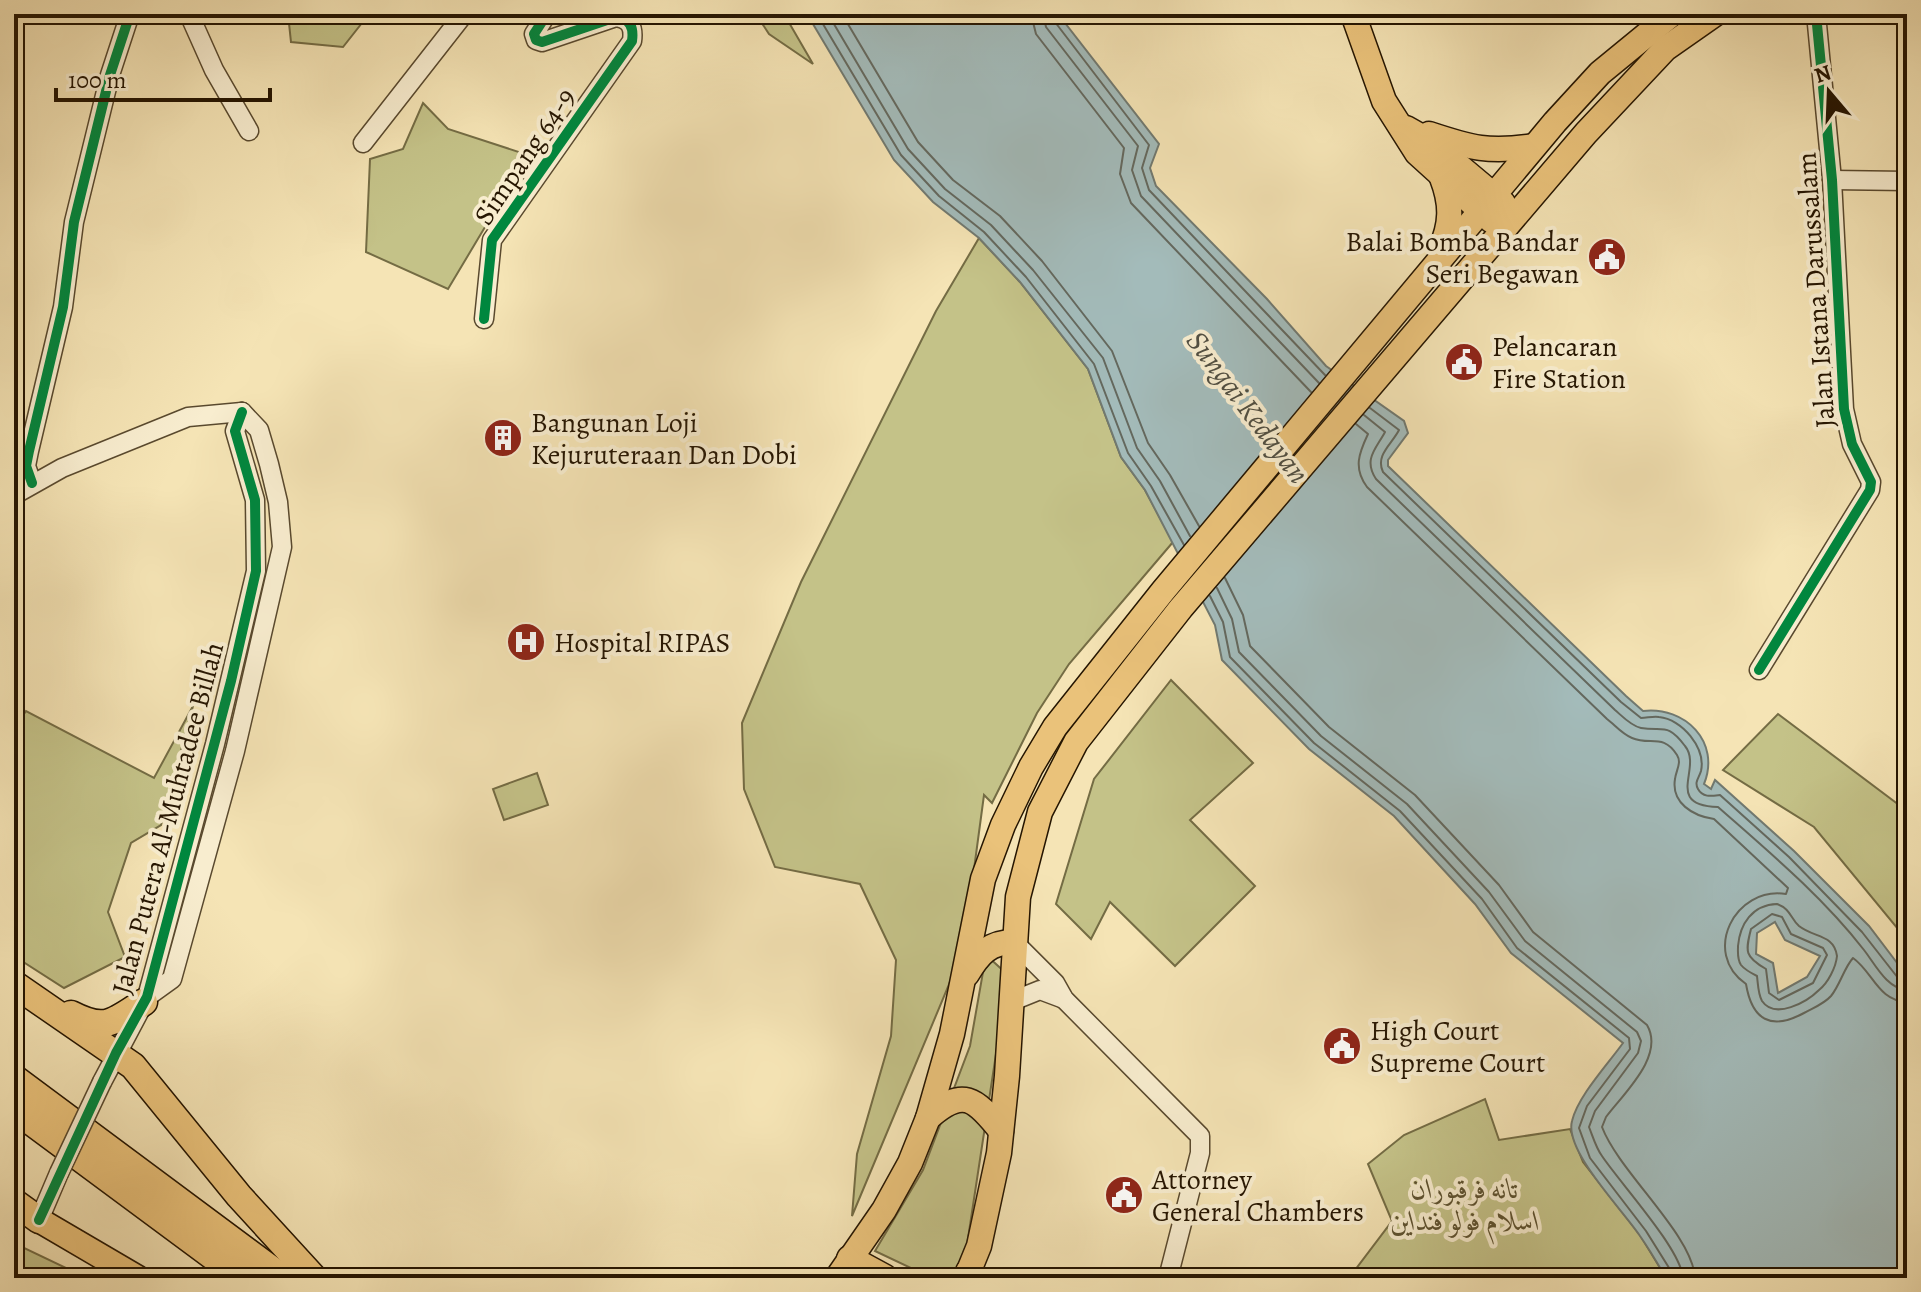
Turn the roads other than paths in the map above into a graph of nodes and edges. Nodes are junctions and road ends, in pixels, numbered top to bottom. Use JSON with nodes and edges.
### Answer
{"nodes":[{"id":1,"x":130,"y":14,"type":"edge"},
{"id":2,"x":189,"y":14,"type":"edge"},
{"id":3,"x":464,"y":14,"type":"edge"},
{"id":4,"x":547,"y":14,"type":"edge"},
{"id":5,"x":1353,"y":14,"type":"edge"},
{"id":6,"x":1672,"y":14,"type":"edge"},
{"id":7,"x":1715,"y":14,"type":"edge"},
{"id":8,"x":1816,"y":14,"type":"edge"},
{"id":9,"x":1397,"y":122,"type":"junction"},
{"id":10,"x":249,"y":131,"type":"dead end"},
{"id":11,"x":363,"y":143,"type":"dead end"},
{"id":12,"x":1534,"y":146,"type":"junction"},
{"id":13,"x":1442,"y":177,"type":"junction"},
{"id":14,"x":1832,"y":180,"type":"junction"},
{"id":15,"x":1907,"y":181,"type":"edge"},
{"id":16,"x":1486,"y":202,"type":"junction"},
{"id":17,"x":1510,"y":222,"type":"junction"},
{"id":18,"x":1433,"y":267,"type":"junction"},
{"id":19,"x":484,"y":319,"type":"dead end"},
{"id":20,"x":20,"y":488,"type":"edge"},
{"id":21,"x":1759,"y":670,"type":"dead end"},
{"id":22,"x":1014,"y":942,"type":"junction"},
{"id":23,"x":961,"y":983,"type":"junction"},
{"id":24,"x":16,"y":985,"type":"edge"},
{"id":25,"x":1064,"y":999,"type":"junction"},
{"id":26,"x":145,"y":1000,"type":"junction"},
{"id":27,"x":1010,"y":1002,"type":"junction"},
{"id":28,"x":116,"y":1053,"type":"junction"},
{"id":29,"x":14,"y":1078,"type":"edge"},
{"id":30,"x":14,"y":1109,"type":"edge"},
{"id":31,"x":928,"y":1118,"type":"junction"},
{"id":32,"x":1001,"y":1131,"type":"junction"},
{"id":33,"x":14,"y":1202,"type":"edge"},
{"id":34,"x":39,"y":1220,"type":"junction"},
{"id":35,"x":848,"y":1271,"type":"edge"},
{"id":36,"x":968,"y":1276,"type":"edge"},
{"id":37,"x":138,"y":1278,"type":"edge"},
{"id":38,"x":242,"y":1278,"type":"edge"},
{"id":39,"x":283,"y":1278,"type":"edge"},
{"id":40,"x":314,"y":1278,"type":"edge"},
{"id":41,"x":885,"y":1278,"type":"edge"},
{"id":42,"x":1168,"y":1278,"type":"edge"}],
"edges":[{"from":1,"to":20,"type":"street"},
{"from":2,"to":10,"type":"street"},
{"from":3,"to":11,"type":"street"},
{"from":4,"to":19,"type":"street","name":"Simpang 64-9"},
{"from":5,"to":9,"type":"main road"},
{"from":6,"to":12,"type":"main road"},
{"from":7,"to":17,"type":"main road"},
{"from":8,"to":14,"type":"street","name":"Jalan Istana Darussalam"},
{"from":9,"to":12,"type":"main road"},
{"from":9,"to":13,"type":"main road"},
{"from":9,"to":16,"type":"main road"},
{"from":12,"to":16,"type":"main road"},
{"from":13,"to":16,"type":"main road"},
{"from":13,"to":18,"type":"main road"},
{"from":14,"to":15,"type":"street"},
{"from":14,"to":21,"type":"street","name":"Jalan Istana Darussalam"},
{"from":16,"to":17,"type":"main road"},
{"from":16,"to":18,"type":"main road"},
{"from":17,"to":22,"type":"main road"},
{"from":18,"to":23,"type":"main road"},
{"from":20,"to":26,"type":"street","name":"Jalan Putera Al-Muhtadee Billah"},
{"from":22,"to":23,"type":"main road"},
{"from":22,"to":25,"type":"street"},
{"from":22,"to":27,"type":"main road"},
{"from":23,"to":31,"type":"main road"},
{"from":24,"to":26,"type":"highway"},
{"from":24,"to":28,"type":"highway"},
{"from":25,"to":27,"type":"street"},
{"from":25,"to":42,"type":"street"},
{"from":26,"to":28,"type":"street","name":"Jalan Putera Al-Muhtadee Billah"},
{"from":27,"to":32,"type":"main road"},
{"from":28,"to":34,"type":"street","name":"Jalan Putera Al-Muhtadee Billah","bridge":true},
{"from":28,"to":40,"type":"highway"},
{"from":29,"to":39,"type":"highway"},
{"from":30,"to":38,"type":"highway"},
{"from":31,"to":32,"type":"main road"},
{"from":31,"to":35,"type":"main road"},
{"from":32,"to":36,"type":"main road"},
{"from":33,"to":34,"type":"highway"},
{"from":34,"to":37,"type":"main road"},
{"from":35,"to":41,"type":"highway"}]}
